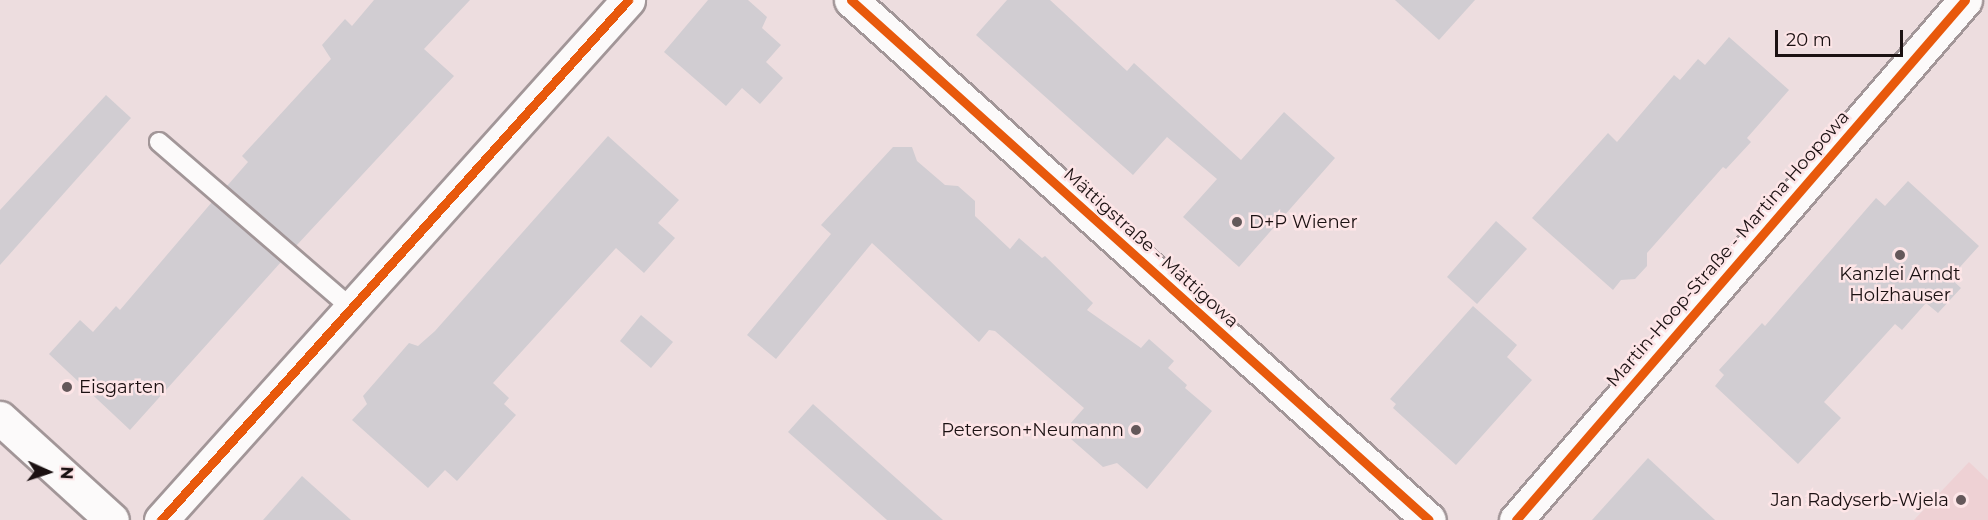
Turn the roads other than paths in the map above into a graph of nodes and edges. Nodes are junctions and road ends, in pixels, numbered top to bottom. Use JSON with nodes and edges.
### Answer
{"nodes":[{"id":1,"x":628,"y":0,"type":"edge"},
{"id":2,"x":851,"y":0,"type":"edge"},
{"id":3,"x":1965,"y":0,"type":"edge"},
{"id":4,"x":159,"y":142,"type":"dead end"},
{"id":5,"x":351,"y":308,"type":"junction"},
{"id":6,"x":0,"y":418,"type":"edge"},
{"id":7,"x":112,"y":520,"type":"edge"},
{"id":8,"x":161,"y":520,"type":"edge"},
{"id":9,"x":1429,"y":520,"type":"edge"},
{"id":10,"x":1516,"y":520,"type":"edge"}],
"edges":[{"from":1,"to":5,"type":"street"},
{"from":2,"to":9,"type":"street","name":"Mättigstraße - Mättigowa"},
{"from":3,"to":10,"type":"street","name":"Martin-Hoop-Straße - Martina Hoopowa"},
{"from":4,"to":5,"type":"lane"},
{"from":5,"to":8,"type":"street"},
{"from":6,"to":7,"type":"street"}]}
